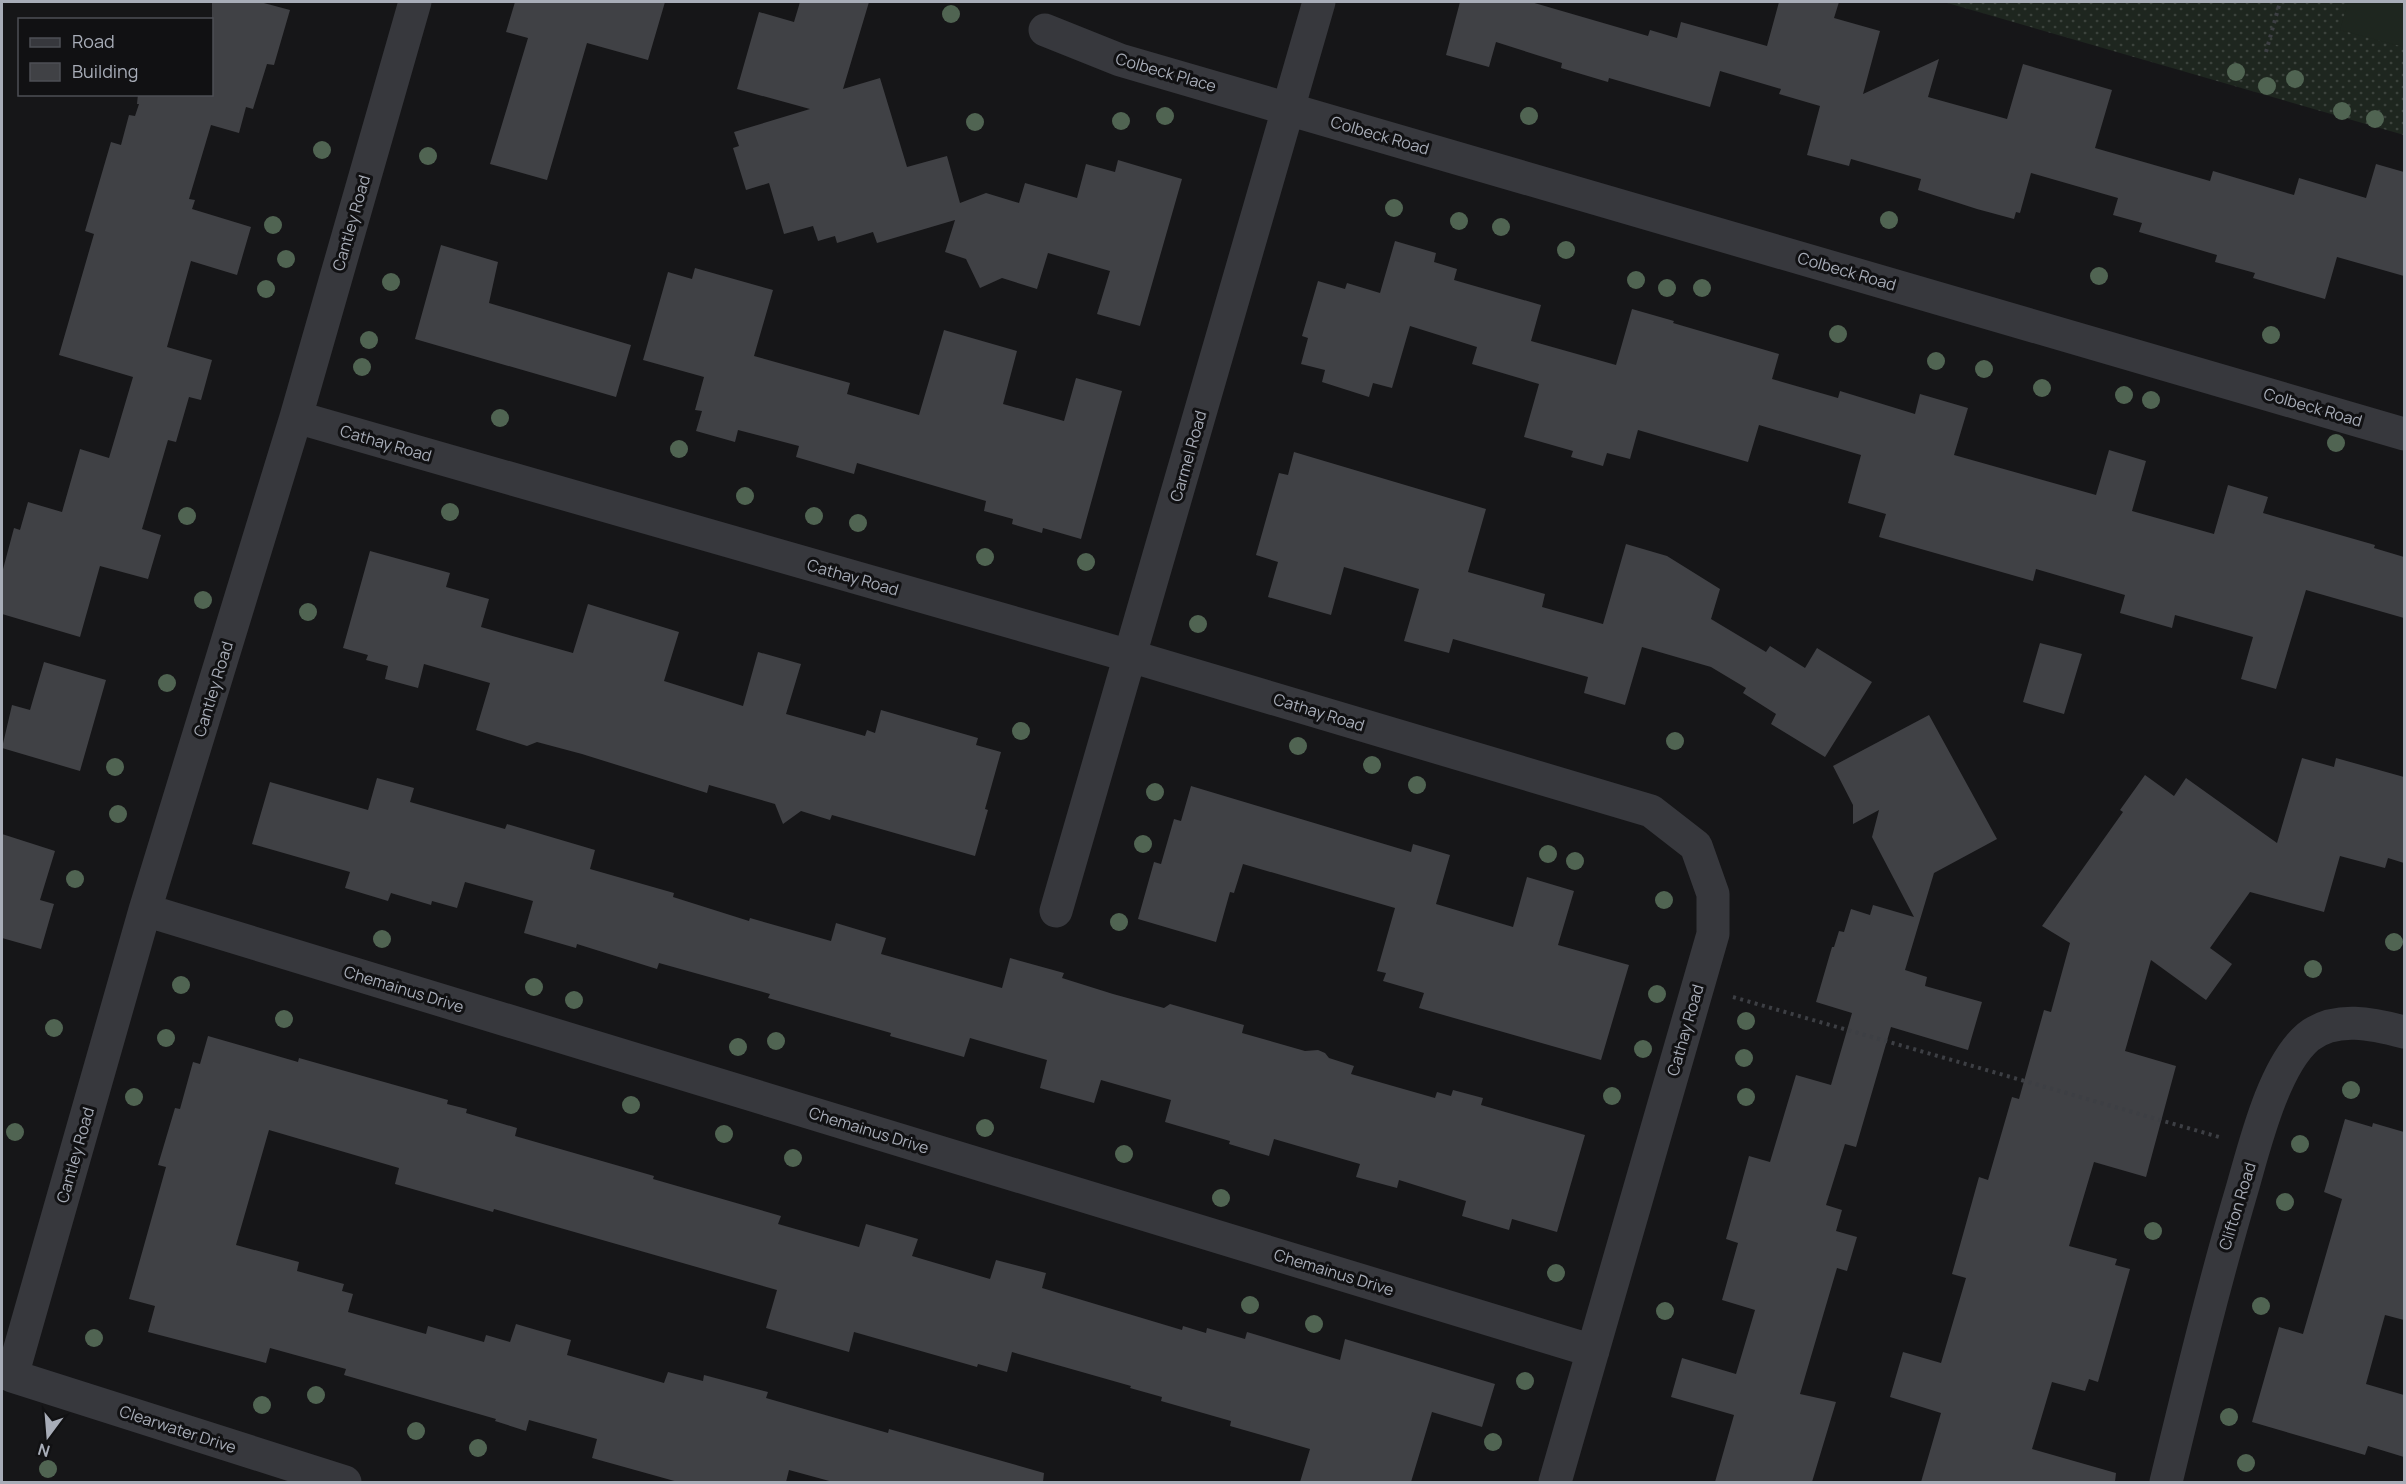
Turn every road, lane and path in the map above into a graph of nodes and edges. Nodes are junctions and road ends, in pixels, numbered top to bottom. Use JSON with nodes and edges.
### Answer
{"nodes":[{"id":1,"x":415,"y":2,"type":"edge"},
{"id":2,"x":1319,"y":2,"type":"edge"},
{"id":3,"x":2280,"y":2,"type":"edge"},
{"id":4,"x":1045,"y":30,"type":"dead end"},
{"id":5,"x":2266,"y":52,"type":"dead end"},
{"id":6,"x":1289,"y":108,"type":"junction"},
{"id":7,"x":296,"y":417,"type":"junction"},
{"id":8,"x":2404,"y":434,"type":"edge"},
{"id":9,"x":1130,"y":656,"type":"junction"},
{"id":10,"x":145,"y":910,"type":"junction"},
{"id":11,"x":1056,"y":911,"type":"dead end"},
{"id":12,"x":1698,"y":987,"type":"junction"},
{"id":13,"x":2404,"y":1032,"type":"edge"},
{"id":14,"x":2254,"y":1148,"type":"junction"},
{"id":15,"x":1593,"y":1351,"type":"junction"},
{"id":16,"x":12,"y":1376,"type":"joint"},
{"id":17,"x":345,"y":1482,"type":"edge"},
{"id":18,"x":1555,"y":1482,"type":"edge"},
{"id":19,"x":2166,"y":1482,"type":"edge"}],
"edges":[{"from":1,"to":7,"type":"street","name":"Cantley Road"},
{"from":2,"to":6,"type":"street","name":"Carmel Road"},
{"from":3,"to":5,"type":"path"},
{"from":4,"to":6,"type":"street","name":"Colbeck Place"},
{"from":6,"to":8,"type":"street","name":"Colbeck Road"},
{"from":6,"to":9,"type":"street","name":"Carmel Road"},
{"from":7,"to":9,"type":"street","name":"Cathay Road"},
{"from":7,"to":10,"type":"street","name":"Cantley Road"},
{"from":9,"to":11,"type":"street","name":"Carmel Road"},
{"from":9,"to":12,"type":"street","name":"Cathay Road"},
{"from":10,"to":15,"type":"street","name":"Chemainus Drive"},
{"from":10,"to":16,"type":"street","name":"Cantley Road"},
{"from":12,"to":14,"type":"path"},
{"from":12,"to":15,"type":"street","name":"Cathay Road"},
{"from":13,"to":14,"type":"street","name":"Clifton Road"},
{"from":14,"to":19,"type":"street","name":"Clifton Road"},
{"from":15,"to":18,"type":"street","name":"Cathay Road"},
{"from":16,"to":17,"type":"street","name":"Clearwater Drive"}]}
